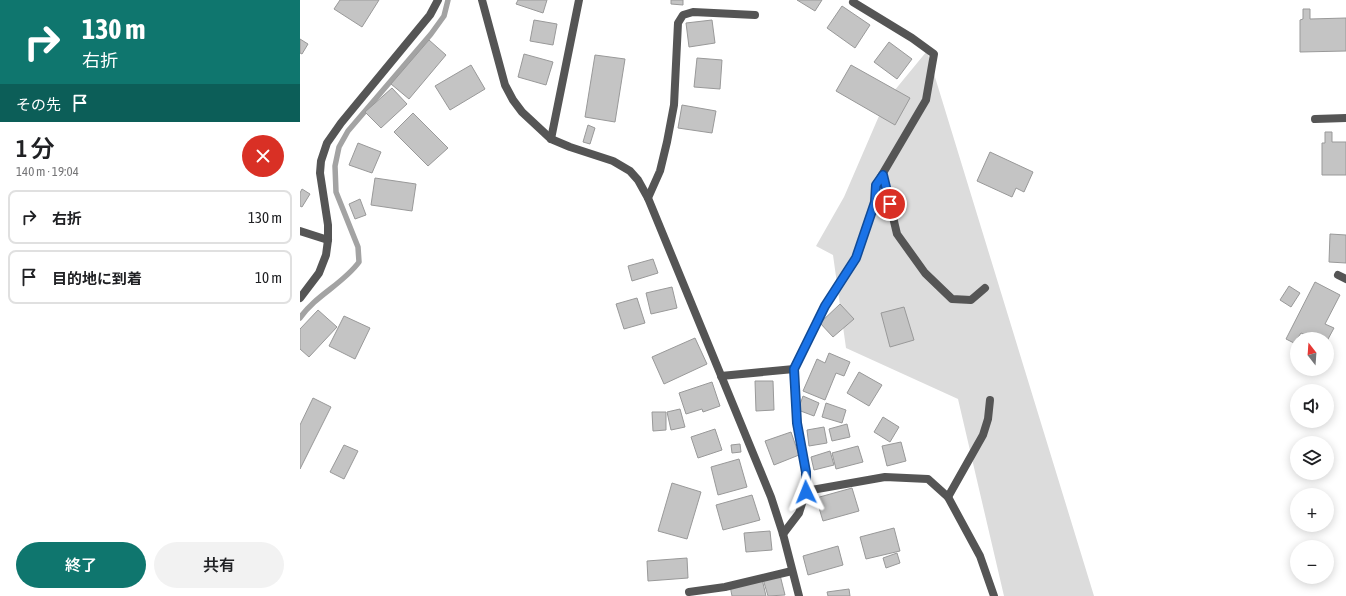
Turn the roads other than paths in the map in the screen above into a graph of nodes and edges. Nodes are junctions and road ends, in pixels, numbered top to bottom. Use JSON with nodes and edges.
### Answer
{"nodes":[{"id":1,"x":438,"y":0,"type":"edge"},
{"id":2,"x":482,"y":0,"type":"edge"},
{"id":3,"x":579,"y":0,"type":"edge"},
{"id":4,"x":853,"y":2,"type":"dead end"},
{"id":5,"x":754,"y":15,"type":"dead end"},
{"id":6,"x":1346,"y":118,"type":"edge"},
{"id":7,"x":1315,"y":119,"type":"dead end"},
{"id":8,"x":551,"y":139,"type":"junction"},
{"id":9,"x":883,"y":175,"type":"junction"},
{"id":10,"x":648,"y":198,"type":"junction"},
{"id":11,"x":300,"y":231,"type":"edge"},
{"id":12,"x":328,"y":240,"type":"junction"},
{"id":13,"x":1338,"y":275,"type":"dead end"},
{"id":14,"x":1346,"y":279,"type":"edge"},
{"id":15,"x":985,"y":288,"type":"dead end"},
{"id":16,"x":300,"y":298,"type":"edge"},
{"id":17,"x":794,"y":369,"type":"junction"},
{"id":18,"x":721,"y":376,"type":"junction"},
{"id":19,"x":990,"y":400,"type":"dead end"},
{"id":20,"x":806,"y":492,"type":"junction"},
{"id":21,"x":948,"y":497,"type":"junction"},
{"id":22,"x":783,"y":534,"type":"junction"},
{"id":23,"x":792,"y":571,"type":"junction"},
{"id":24,"x":689,"y":592,"type":"dead end"},
{"id":25,"x":799,"y":596,"type":"edge"},
{"id":26,"x":994,"y":596,"type":"edge"}],
"edges":[{"from":1,"to":12,"type":"street"},
{"from":2,"to":8,"type":"street"},
{"from":3,"to":8,"type":"street"},
{"from":4,"to":9,"type":"street"},
{"from":5,"to":10,"type":"street"},
{"from":6,"to":7,"type":"street"},
{"from":8,"to":10,"type":"street"},
{"from":9,"to":15,"type":"street"},
{"from":9,"to":17,"type":"street"},
{"from":10,"to":18,"type":"street"},
{"from":11,"to":12,"type":"street"},
{"from":12,"to":16,"type":"street"},
{"from":13,"to":14,"type":"street"},
{"from":17,"to":18,"type":"street"},
{"from":17,"to":20,"type":"street"},
{"from":18,"to":22,"type":"street"},
{"from":19,"to":21,"type":"street"},
{"from":20,"to":21,"type":"street"},
{"from":20,"to":22,"type":"street"},
{"from":21,"to":26,"type":"street"},
{"from":22,"to":23,"type":"street"},
{"from":23,"to":24,"type":"street"},
{"from":23,"to":25,"type":"street"}]}
